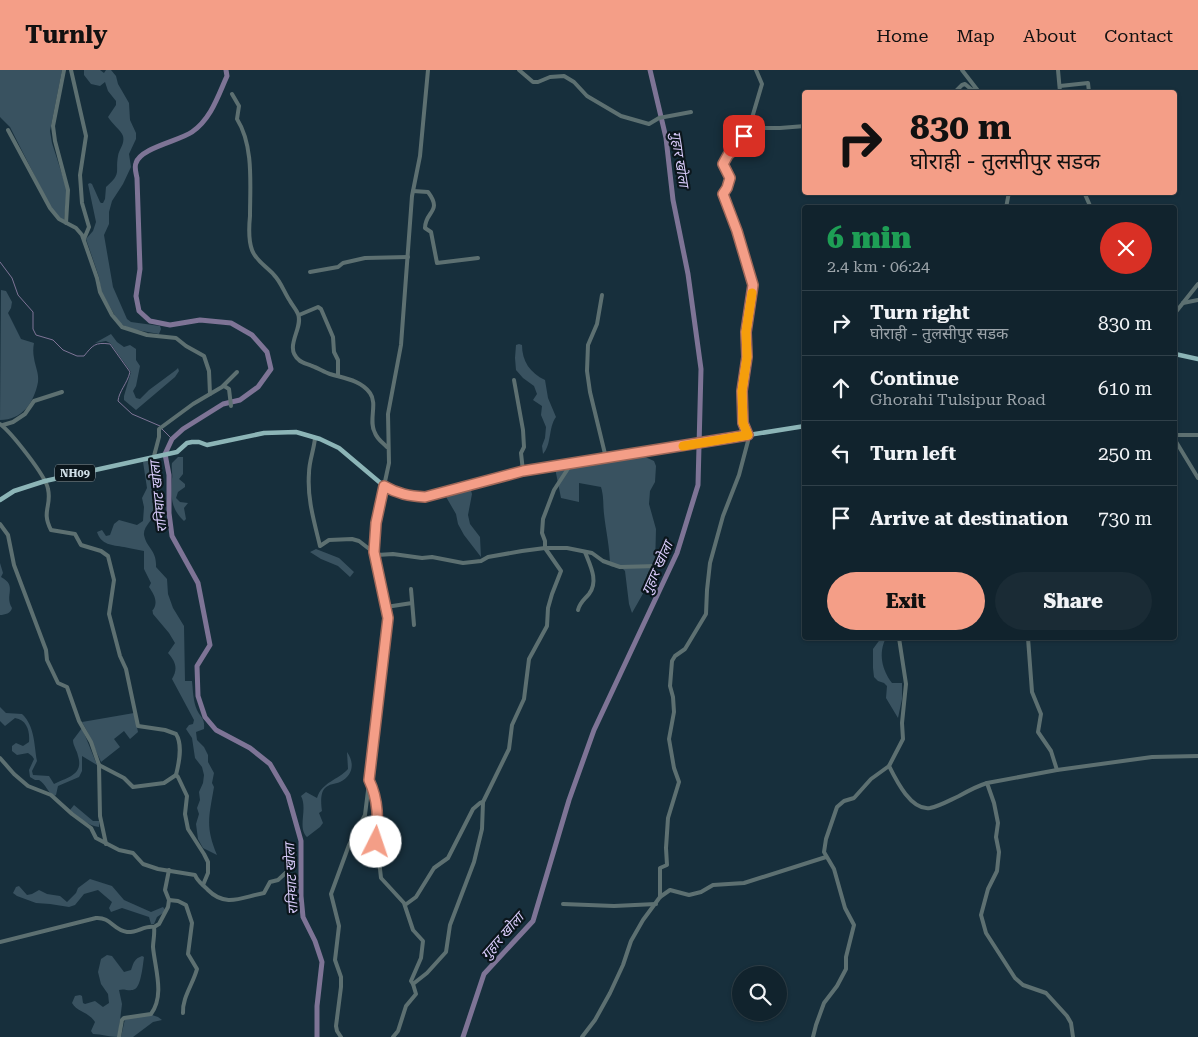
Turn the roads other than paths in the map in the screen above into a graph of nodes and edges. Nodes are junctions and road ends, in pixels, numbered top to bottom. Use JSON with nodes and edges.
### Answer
{"nodes":[{"id":1,"x":64,"y":70,"type":"edge"},
{"id":2,"x":71,"y":70,"type":"edge"},
{"id":3,"x":428,"y":70,"type":"edge"},
{"id":4,"x":519,"y":70,"type":"edge"},
{"id":5,"x":756,"y":70,"type":"edge"},
{"id":6,"x":962,"y":70,"type":"edge"},
{"id":7,"x":1058,"y":70,"type":"edge"},
{"id":8,"x":1060,"y":86,"type":"junction"},
{"id":9,"x":957,"y":90,"type":"edge"},
{"id":10,"x":972,"y":90,"type":"edge"},
{"id":11,"x":976,"y":90,"type":"edge"},
{"id":12,"x":1060,"y":90,"type":"edge"},
{"id":13,"x":1089,"y":90,"type":"edge"},
{"id":14,"x":232,"y":94,"type":"dead end"},
{"id":15,"x":691,"y":112,"type":"dead end"},
{"id":16,"x":802,"y":126,"type":"edge"},
{"id":17,"x":750,"y":128,"type":"junction"},
{"id":18,"x":8,"y":130,"type":"dead end"},
{"id":19,"x":413,"y":191,"type":"junction"},
{"id":20,"x":66,"y":223,"type":"junction"},
{"id":21,"x":84,"y":239,"type":"junction"},
{"id":22,"x":408,"y":256,"type":"junction"},
{"id":23,"x":478,"y":258,"type":"dead end"},
{"id":24,"x":310,"y":272,"type":"dead end"},
{"id":25,"x":1198,"y":284,"type":"edge"},
{"id":26,"x":602,"y":295,"type":"dead end"},
{"id":27,"x":1198,"y":300,"type":"edge"},
{"id":28,"x":1183,"y":303,"type":"junction"},
{"id":29,"x":1177,"y":310,"type":"edge"},
{"id":30,"x":299,"y":315,"type":"junction"},
{"id":31,"x":1177,"y":354,"type":"edge"},
{"id":32,"x":1198,"y":358,"type":"edge"},
{"id":33,"x":237,"y":372,"type":"dead end"},
{"id":34,"x":338,"y":376,"type":"junction"},
{"id":35,"x":514,"y":380,"type":"dead end"},
{"id":36,"x":224,"y":386,"type":"junction"},
{"id":37,"x":62,"y":392,"type":"dead end"},
{"id":38,"x":210,"y":394,"type":"junction"},
{"id":39,"x":231,"y":406,"type":"dead end"},
{"id":40,"x":1,"y":424,"type":"edge"},
{"id":41,"x":802,"y":426,"type":"edge"},
{"id":42,"x":748,"y":435,"type":"junction"},
{"id":43,"x":1177,"y":435,"type":"edge"},
{"id":44,"x":1198,"y":436,"type":"edge"},
{"id":45,"x":315,"y":438,"type":"junction"},
{"id":46,"x":1177,"y":443,"type":"edge"},
{"id":47,"x":387,"y":448,"type":"junction"},
{"id":48,"x":154,"y":456,"type":"junction"},
{"id":49,"x":606,"y":458,"type":"junction"},
{"id":50,"x":571,"y":464,"type":"junction"},
{"id":51,"x":523,"y":471,"type":"junction"},
{"id":52,"x":1198,"y":478,"type":"edge"},
{"id":53,"x":45,"y":480,"type":"junction"},
{"id":54,"x":384,"y":486,"type":"junction"},
{"id":55,"x":0,"y":500,"type":"edge"},
{"id":56,"x":0,"y":524,"type":"edge"},
{"id":57,"x":545,"y":548,"type":"junction"},
{"id":58,"x":374,"y":552,"type":"junction"},
{"id":59,"x":585,"y":552,"type":"junction"},
{"id":60,"x":657,"y":566,"type":"dead end"},
{"id":61,"x":411,"y":588,"type":"dead end"},
{"id":62,"x":412,"y":603,"type":"junction"},
{"id":63,"x":386,"y":607,"type":"junction"},
{"id":64,"x":578,"y":610,"type":"dead end"},
{"id":65,"x":414,"y":625,"type":"dead end"},
{"id":66,"x":899,"y":640,"type":"edge"},
{"id":67,"x":1028,"y":640,"type":"edge"},
{"id":68,"x":1198,"y":756,"type":"edge"},
{"id":69,"x":0,"y":758,"type":"edge"},
{"id":70,"x":99,"y":765,"type":"junction"},
{"id":71,"x":889,"y":766,"type":"junction"},
{"id":72,"x":1057,"y":770,"type":"junction"},
{"id":73,"x":176,"y":775,"type":"junction"},
{"id":74,"x":369,"y":780,"type":"junction"},
{"id":75,"x":987,"y":784,"type":"junction"},
{"id":76,"x":483,"y":802,"type":"junction"},
{"id":77,"x":106,"y":844,"type":"junction"},
{"id":78,"x":826,"y":857,"type":"junction"},
{"id":79,"x":292,"y":867,"type":"dead end"},
{"id":80,"x":169,"y":870,"type":"junction"},
{"id":81,"x":203,"y":885,"type":"junction"},
{"id":82,"x":660,"y":897,"type":"junction"},
{"id":83,"x":169,"y":900,"type":"junction"},
{"id":84,"x":563,"y":904,"type":"dead end"},
{"id":85,"x":656,"y":904,"type":"junction"},
{"id":86,"x":405,"y":905,"type":"junction"},
{"id":87,"x":154,"y":927,"type":"junction"},
{"id":88,"x":0,"y":942,"type":"edge"},
{"id":89,"x":413,"y":984,"type":"junction"},
{"id":90,"x":183,"y":1013,"type":"dead end"},
{"id":91,"x":119,"y":1037,"type":"edge"},
{"id":92,"x":341,"y":1037,"type":"edge"},
{"id":93,"x":393,"y":1037,"type":"edge"},
{"id":94,"x":582,"y":1037,"type":"edge"},
{"id":95,"x":813,"y":1037,"type":"edge"},
{"id":96,"x":1073,"y":1037,"type":"edge"}],
"edges":[{"from":1,"to":20,"type":"street"},
{"from":2,"to":21,"type":"street"},
{"from":3,"to":19,"type":"street"},
{"from":4,"to":15,"type":"street"},
{"from":5,"to":17,"type":"street"},
{"from":6,"to":11,"type":"street"},
{"from":7,"to":8,"type":"street"},
{"from":8,"to":12,"type":"street"},
{"from":8,"to":13,"type":"street"},
{"from":9,"to":10,"type":"street"},
{"from":14,"to":30,"type":"street"},
{"from":16,"to":17,"type":"street"},
{"from":17,"to":42,"type":"street"},
{"from":18,"to":20,"type":"street"},
{"from":19,"to":22,"type":"street"},
{"from":19,"to":23,"type":"street"},
{"from":20,"to":21,"type":"street"},
{"from":21,"to":38,"type":"street"},
{"from":22,"to":24,"type":"street"},
{"from":22,"to":47,"type":"street"},
{"from":25,"to":28,"type":"street"},
{"from":26,"to":49,"type":"street"},
{"from":27,"to":28,"type":"street"},
{"from":28,"to":29,"type":"street"},
{"from":30,"to":34,"type":"street"},
{"from":30,"to":34,"type":"street"},
{"from":31,"to":32,"type":"main road"},
{"from":33,"to":36,"type":"street"},
{"from":34,"to":47,"type":"street"},
{"from":35,"to":51,"type":"street"},
{"from":36,"to":38,"type":"street"},
{"from":36,"to":39,"type":"street"},
{"from":37,"to":40,"type":"street"},
{"from":38,"to":48,"type":"street"},
{"from":40,"to":53,"type":"street"},
{"from":41,"to":42,"type":"main road","number":"NH09"},
{"from":42,"to":49,"type":"main road","number":"NH09"},
{"from":42,"to":82,"type":"street"},
{"from":43,"to":44,"type":"street"},
{"from":45,"to":48,"type":"main road","number":"NH09"},
{"from":45,"to":54,"type":"main road","number":"NH09"},
{"from":45,"to":58,"type":"street"},
{"from":46,"to":52,"type":"street"},
{"from":47,"to":54,"type":"street"},
{"from":48,"to":53,"type":"main road","number":"NH09"},
{"from":49,"to":50,"type":"main road","number":"NH09"},
{"from":50,"to":51,"type":"main road","number":"NH09"},
{"from":50,"to":57,"type":"street"},
{"from":51,"to":54,"type":"main road","number":"NH09"},
{"from":53,"to":55,"type":"main road","number":"NH09"},
{"from":53,"to":73,"type":"street"},
{"from":54,"to":58,"type":"street"},
{"from":56,"to":70,"type":"street"},
{"from":57,"to":58,"type":"street"},
{"from":57,"to":59,"type":"street"},
{"from":57,"to":76,"type":"street"},
{"from":58,"to":63,"type":"street"},
{"from":59,"to":60,"type":"street"},
{"from":59,"to":64,"type":"street"},
{"from":61,"to":62,"type":"street"},
{"from":62,"to":63,"type":"street"},
{"from":62,"to":65,"type":"street"},
{"from":63,"to":74,"type":"street"},
{"from":66,"to":71,"type":"street"},
{"from":67,"to":72,"type":"street"},
{"from":68,"to":72,"type":"street"},
{"from":69,"to":77,"type":"street"},
{"from":70,"to":73,"type":"street"},
{"from":70,"to":77,"type":"street"},
{"from":71,"to":75,"type":"street"},
{"from":71,"to":78,"type":"street"},
{"from":72,"to":75,"type":"street"},
{"from":73,"to":81,"type":"street"},
{"from":74,"to":86,"type":"street"},
{"from":74,"to":92,"type":"street"},
{"from":75,"to":96,"type":"street"},
{"from":76,"to":86,"type":"street"},
{"from":76,"to":89,"type":"street"},
{"from":77,"to":80,"type":"street"},
{"from":78,"to":82,"type":"street"},
{"from":78,"to":95,"type":"street"},
{"from":79,"to":81,"type":"street"},
{"from":80,"to":81,"type":"street"},
{"from":80,"to":83,"type":"street"},
{"from":82,"to":85,"type":"street"},
{"from":83,"to":87,"type":"street"},
{"from":83,"to":90,"type":"street"},
{"from":84,"to":85,"type":"street"},
{"from":85,"to":94,"type":"street"},
{"from":86,"to":89,"type":"street"},
{"from":87,"to":88,"type":"street"},
{"from":87,"to":91,"type":"street"},
{"from":89,"to":93,"type":"street"}]}
